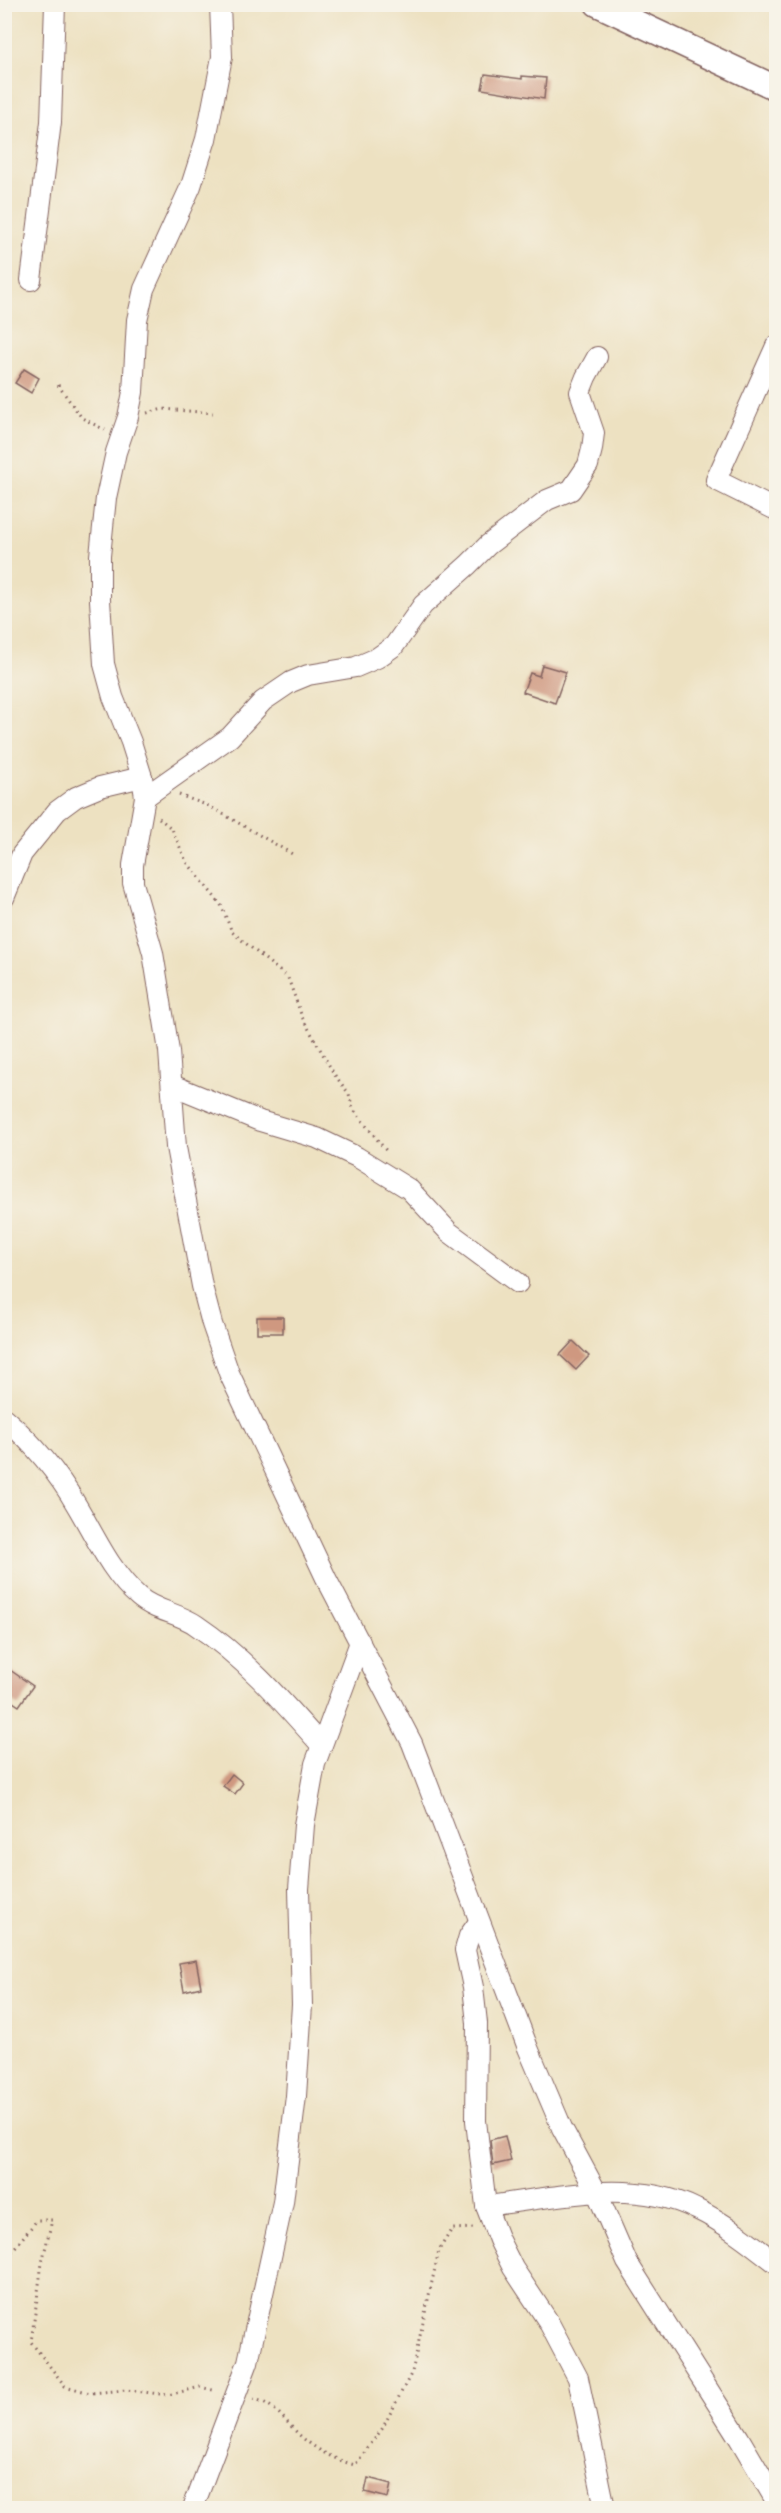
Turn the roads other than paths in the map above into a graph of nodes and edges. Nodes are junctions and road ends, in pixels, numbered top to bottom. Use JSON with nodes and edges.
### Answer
{"nodes":[{"id":1,"x":55,"y":4,"type":"edge"},
{"id":2,"x":220,"y":4,"type":"edge"},
{"id":3,"x":597,"y":4,"type":"edge"},
{"id":4,"x":777,"y":88,"type":"edge"},
{"id":5,"x":31,"y":279,"type":"dead end"},
{"id":6,"x":777,"y":346,"type":"edge"},
{"id":7,"x":597,"y":357,"type":"dead end"},
{"id":8,"x":777,"y":510,"type":"edge"},
{"id":9,"x":142,"y":777,"type":"junction"},
{"id":10,"x":153,"y":792,"type":"junction"},
{"id":11,"x":4,"y":898,"type":"edge"},
{"id":12,"x":172,"y":1085,"type":"junction"},
{"id":13,"x":518,"y":1283,"type":"dead end"},
{"id":14,"x":4,"y":1418,"type":"edge"},
{"id":15,"x":360,"y":1642,"type":"junction"},
{"id":16,"x":321,"y":1744,"type":"junction"},
{"id":17,"x":478,"y":1922,"type":"junction"},
{"id":18,"x":597,"y":2193,"type":"junction"},
{"id":19,"x":486,"y":2206,"type":"junction"},
{"id":20,"x":777,"y":2263,"type":"edge"},
{"id":21,"x":777,"y":2501,"type":"edge"},
{"id":22,"x":193,"y":2508,"type":"edge"},
{"id":23,"x":605,"y":2508,"type":"edge"}],
"edges":[{"from":1,"to":5,"type":"street"},
{"from":2,"to":9,"type":"street"},
{"from":3,"to":4,"type":"street"},
{"from":6,"to":8,"type":"street"},
{"from":7,"to":10,"type":"street"},
{"from":9,"to":10,"type":"street"},
{"from":9,"to":11,"type":"street"},
{"from":10,"to":12,"type":"street"},
{"from":12,"to":13,"type":"street"},
{"from":12,"to":15,"type":"street"},
{"from":14,"to":16,"type":"street"},
{"from":15,"to":16,"type":"street"},
{"from":15,"to":17,"type":"street"},
{"from":16,"to":22,"type":"street"},
{"from":17,"to":18,"type":"street"},
{"from":17,"to":19,"type":"street"},
{"from":18,"to":19,"type":"street"},
{"from":18,"to":20,"type":"street"},
{"from":18,"to":21,"type":"street"},
{"from":19,"to":23,"type":"street"}]}
